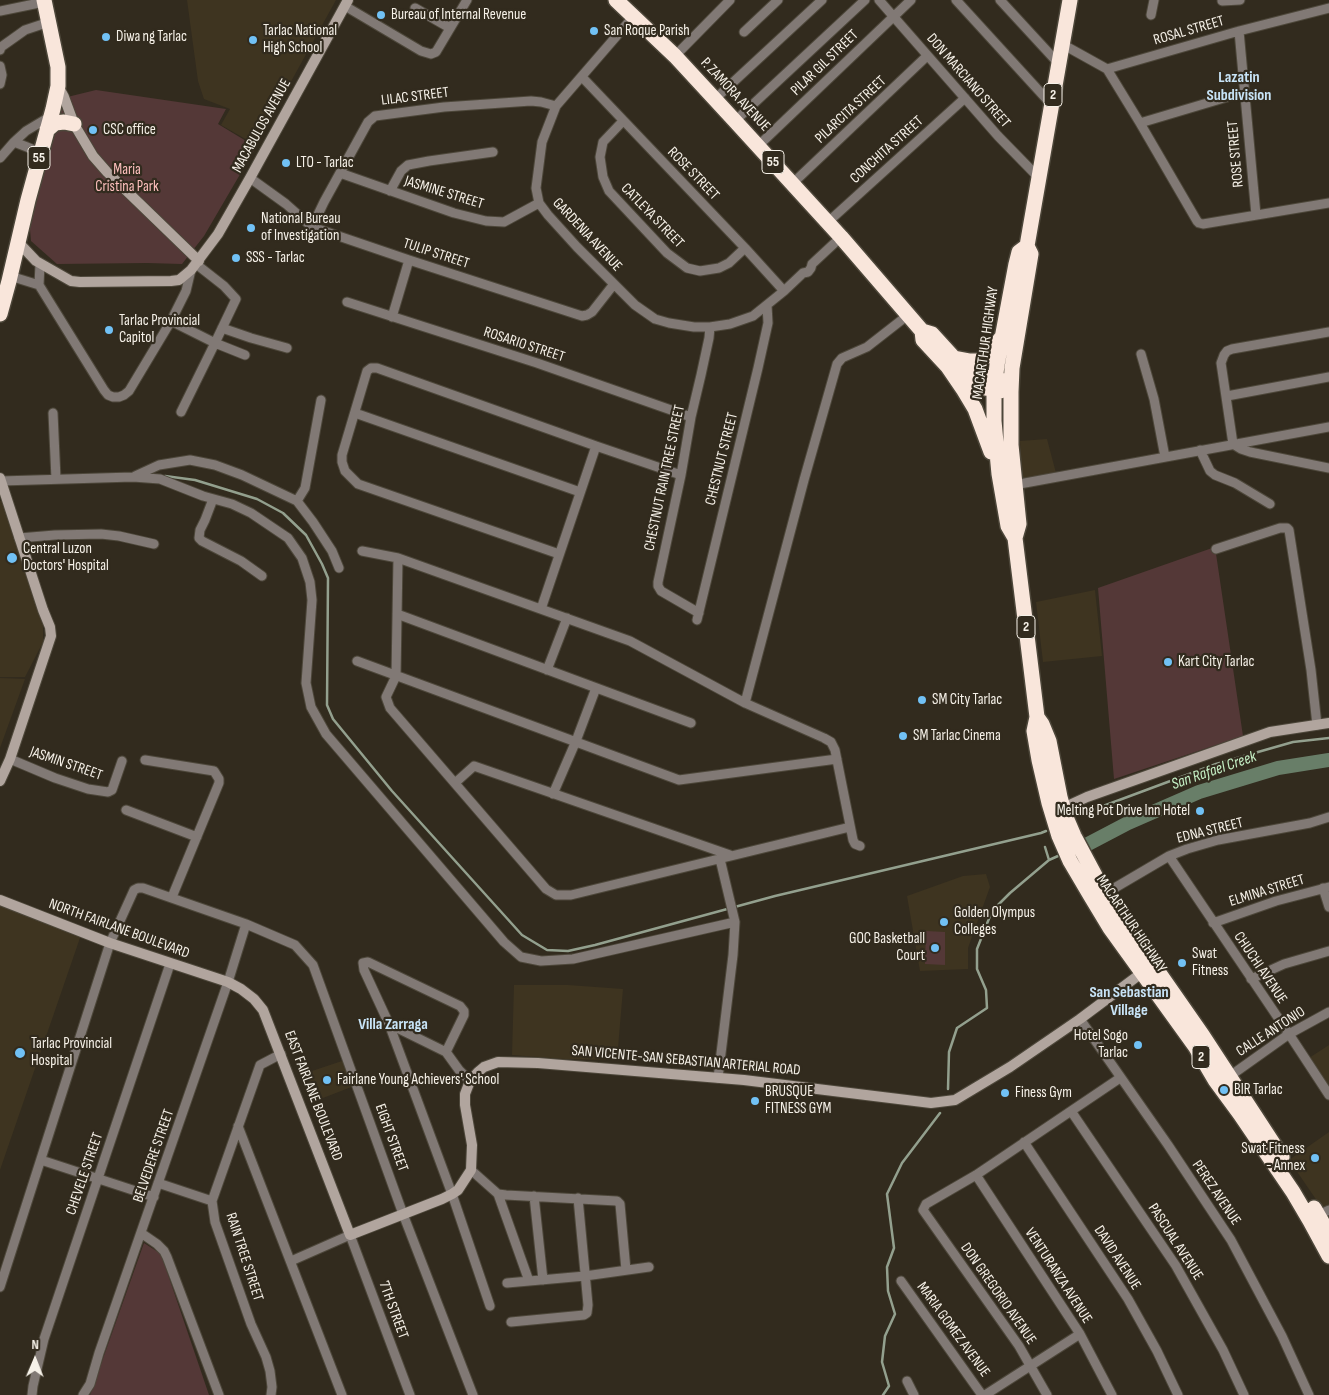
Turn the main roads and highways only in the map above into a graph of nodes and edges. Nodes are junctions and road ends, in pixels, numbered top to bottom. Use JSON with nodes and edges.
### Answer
{"nodes":[{"id":1,"x":616,"y":0,"type":"edge"},
{"id":2,"x":1070,"y":0,"type":"edge"},
{"id":3,"x":44,"y":1,"type":"edge"},
{"id":4,"x":49,"y":123,"type":"junction"},
{"id":5,"x":74,"y":124,"type":"road end"},
{"id":6,"x":1027,"y":246,"type":"junction"},
{"id":7,"x":0,"y":314,"type":"edge"},
{"id":8,"x":1002,"y":337,"type":"junction"},
{"id":9,"x":950,"y":362,"type":"junction"},
{"id":10,"x":994,"y":385,"type":"junction"},
{"id":11,"x":1011,"y":386,"type":"junction"},
{"id":12,"x":999,"y":474,"type":"junction"},
{"id":13,"x":1015,"y":538,"type":"junction"},
{"id":14,"x":1037,"y":717,"type":"junction"},
{"id":15,"x":1148,"y":968,"type":"junction"},
{"id":16,"x":1324,"y":1212,"type":"edge"},
{"id":17,"x":1329,"y":1234,"type":"edge"},
{"id":18,"x":1329,"y":1256,"type":"edge"}],
"edges":[{"from":1,"to":9,"type":"highway","name":"P. ZAMORA AVENUE","number":"55"},
{"from":2,"to":6,"type":"highway","name":"MACARTHUR HIGHWAY","number":"2"},
{"from":3,"to":4,"type":"highway","number":"55"},
{"from":4,"to":5,"type":"highway"},
{"from":4,"to":7,"type":"highway","number":"55"},
{"from":6,"to":8,"type":"highway","name":"MACARTHUR HIGHWAY","number":"2"},
{"from":6,"to":11,"type":"highway","name":"MACARTHUR HIGHWAY","number":"2"},
{"from":8,"to":9,"type":"highway"},
{"from":8,"to":10,"type":"highway","name":"MACARTHUR HIGHWAY","number":"2"},
{"from":9,"to":10,"type":"highway","name":"P. ZAMORA AVENUE","number":"55"},
{"from":9,"to":12,"type":"highway"},
{"from":10,"to":11,"type":"highway","name":"P. ZAMORA AVENUE","number":"55"},
{"from":10,"to":12,"type":"highway","name":"MACARTHUR HIGHWAY","number":"2"},
{"from":11,"to":13,"type":"highway","name":"MACARTHUR HIGHWAY","number":"2"},
{"from":12,"to":13,"type":"highway","name":"MACARTHUR HIGHWAY","number":"2"},
{"from":13,"to":14,"type":"highway","name":"MACARTHUR HIGHWAY","number":"2"},
{"from":14,"to":15,"type":"highway","name":"MACARTHUR HIGHWAY","number":"2"},
{"from":14,"to":15,"type":"highway","name":"MACARTHUR HIGHWAY","number":"2"},
{"from":15,"to":16,"type":"highway","name":"MACARTHUR HIGHWAY","number":"2"},
{"from":15,"to":18,"type":"highway","name":"MACARTHUR HIGHWAY","number":"2"},
{"from":16,"to":17,"type":"highway","name":"MACARTHUR HIGHWAY","number":"2"}]}
